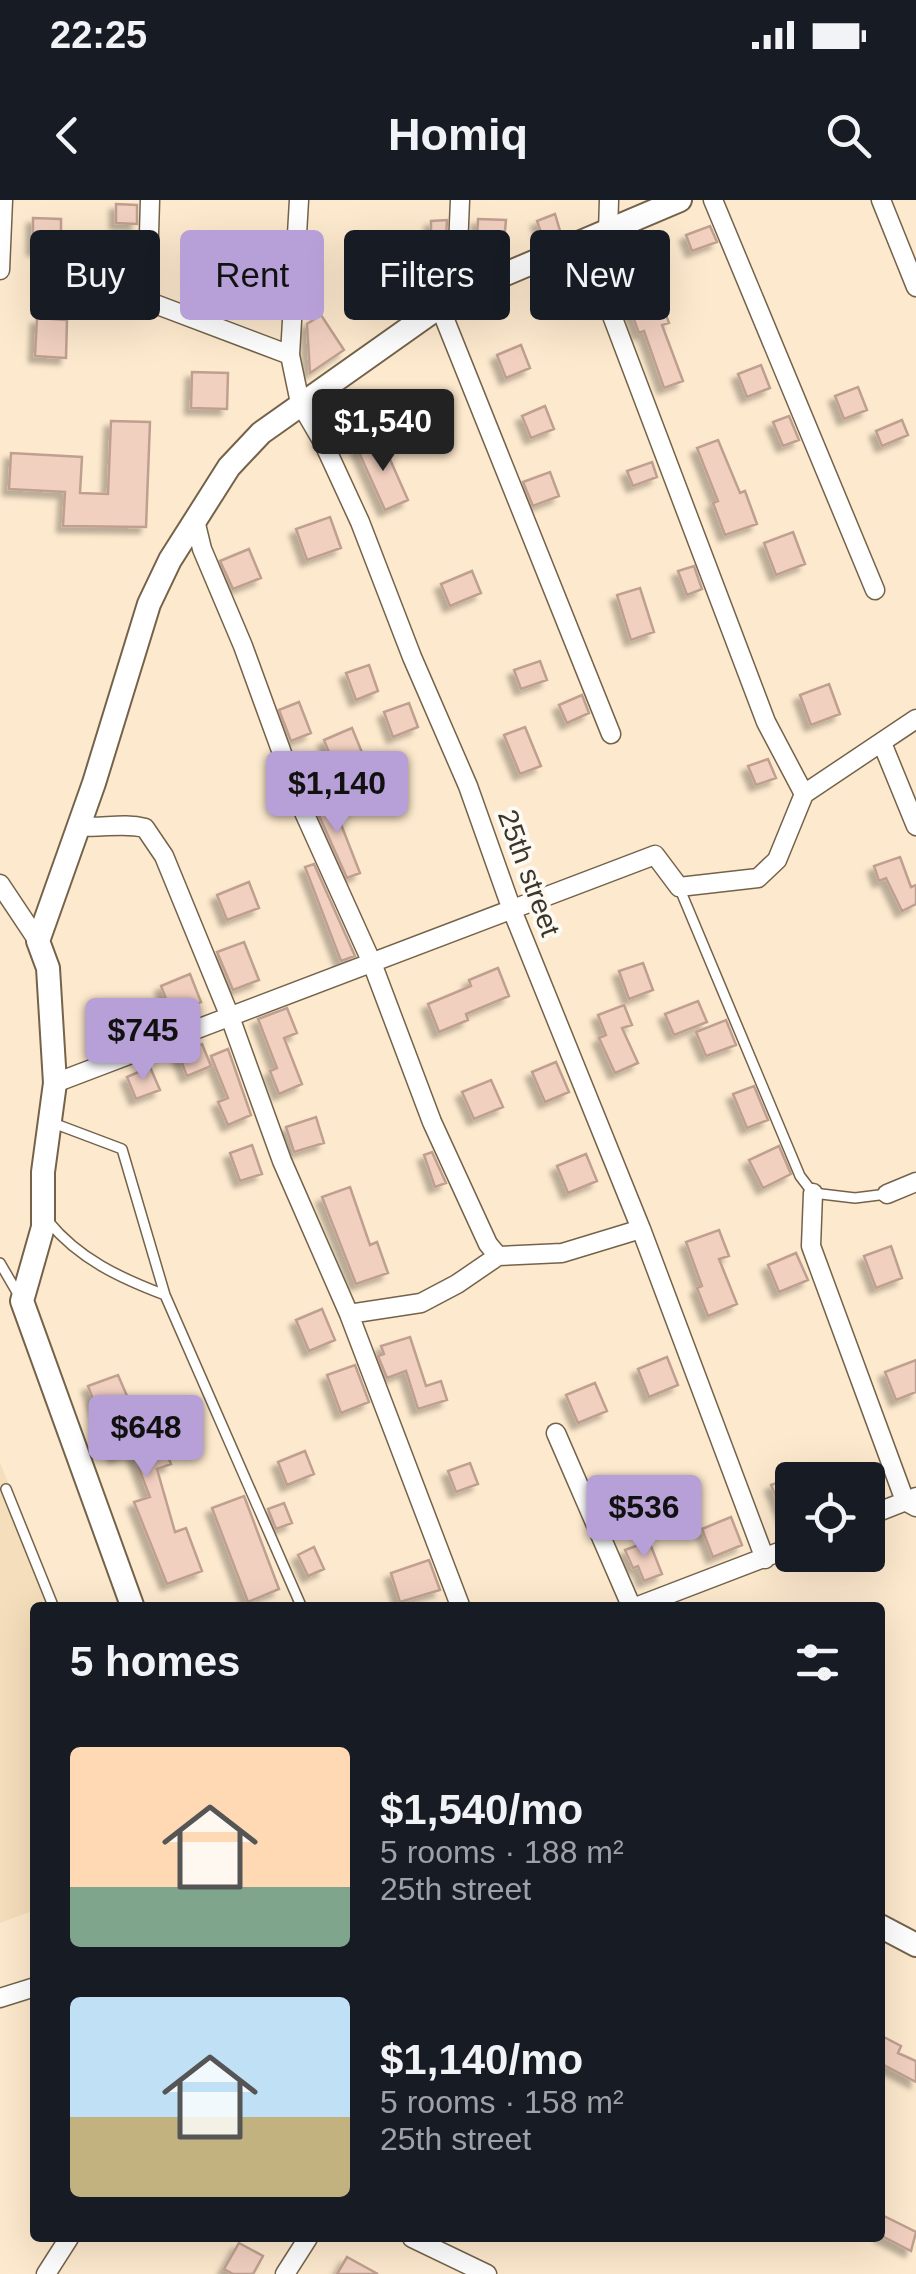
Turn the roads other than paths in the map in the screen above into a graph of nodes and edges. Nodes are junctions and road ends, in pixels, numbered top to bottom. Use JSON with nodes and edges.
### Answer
{"nodes":[{"id":1,"x":3,"y":200,"type":"edge"},
{"id":2,"x":150,"y":200,"type":"edge"},
{"id":3,"x":299,"y":200,"type":"edge"},
{"id":4,"x":460,"y":200,"type":"edge"},
{"id":5,"x":609,"y":200,"type":"edge"},
{"id":6,"x":680,"y":200,"type":"edge"},
{"id":7,"x":713,"y":200,"type":"edge"},
{"id":8,"x":881,"y":200,"type":"edge"},
{"id":9,"x":456,"y":230,"type":"edge"},
{"id":10,"x":608,"y":230,"type":"edge"},
{"id":11,"x":612,"y":230,"type":"edge"},
{"id":12,"x":0,"y":270,"type":"edge"},
{"id":13,"x":916,"y":287,"type":"edge"},
{"id":14,"x":419,"y":320,"type":"edge"},
{"id":15,"x":456,"y":320,"type":"edge"},
{"id":16,"x":614,"y":320,"type":"edge"},
{"id":17,"x":290,"y":356,"type":"junction"},
{"id":18,"x":300,"y":403,"type":"junction"},
{"id":19,"x":195,"y":520,"type":"junction"},
{"id":20,"x":875,"y":590,"type":"dead end"},
{"id":21,"x":916,"y":719,"type":"edge"},
{"id":22,"x":612,"y":734,"type":"dead end"},
{"id":23,"x":882,"y":743,"type":"junction"},
{"id":24,"x":804,"y":794,"type":"junction"},
{"id":25,"x":78,"y":826,"type":"junction"},
{"id":26,"x":916,"y":826,"type":"edge"},
{"id":27,"x":0,"y":884,"type":"edge"},
{"id":28,"x":680,"y":887,"type":"junction"},
{"id":29,"x":512,"y":910,"type":"junction"},
{"id":30,"x":38,"y":941,"type":"junction"},
{"id":31,"x":372,"y":963,"type":"junction"},
{"id":32,"x":230,"y":1017,"type":"junction"},
{"id":33,"x":55,"y":1083,"type":"junction"},
{"id":34,"x":50,"y":1122,"type":"junction"},
{"id":35,"x":916,"y":1182,"type":"edge"},
{"id":36,"x":813,"y":1193,"type":"junction"},
{"id":37,"x":887,"y":1194,"type":"joint"},
{"id":38,"x":44,"y":1215,"type":"junction"},
{"id":39,"x":641,"y":1229,"type":"junction"},
{"id":40,"x":498,"y":1256,"type":"junction"},
{"id":41,"x":0,"y":1263,"type":"edge"},
{"id":42,"x":165,"y":1295,"type":"junction"},
{"id":43,"x":22,"y":1301,"type":"junction"},
{"id":44,"x":349,"y":1314,"type":"junction"},
{"id":45,"x":556,"y":1433,"type":"dead end"},
{"id":46,"x":6,"y":1489,"type":"dead end"},
{"id":47,"x":912,"y":1502,"type":"edge"},
{"id":48,"x":885,"y":1511,"type":"edge"},
{"id":49,"x":775,"y":1554,"type":"edge"},
{"id":50,"x":765,"y":1558,"type":"junction"},
{"id":51,"x":52,"y":1602,"type":"edge"},
{"id":52,"x":130,"y":1602,"type":"edge"},
{"id":53,"x":299,"y":1602,"type":"edge"},
{"id":54,"x":459,"y":1602,"type":"edge"},
{"id":55,"x":629,"y":1602,"type":"edge"},
{"id":56,"x":648,"y":1602,"type":"edge"},
{"id":57,"x":885,"y":1929,"type":"edge"},
{"id":58,"x":916,"y":1945,"type":"edge"},
{"id":59,"x":30,"y":1989,"type":"edge"},
{"id":60,"x":0,"y":1998,"type":"edge"},
{"id":61,"x":66,"y":2242,"type":"edge"},
{"id":62,"x":306,"y":2242,"type":"edge"},
{"id":63,"x":421,"y":2242,"type":"edge"},
{"id":64,"x":445,"y":2242,"type":"edge"},
{"id":65,"x":454,"y":2257,"type":"junction"},
{"id":66,"x":46,"y":2274,"type":"edge"},
{"id":67,"x":286,"y":2274,"type":"edge"},
{"id":68,"x":487,"y":2274,"type":"edge"}],
"edges":[{"from":1,"to":12,"type":"street"},
{"from":2,"to":17,"type":"street"},
{"from":3,"to":17,"type":"street","name":"25th street"},
{"from":4,"to":9,"type":"street"},
{"from":5,"to":10,"type":"street"},
{"from":6,"to":11,"type":"street"},
{"from":7,"to":20,"type":"street"},
{"from":8,"to":13,"type":"street"},
{"from":14,"to":18,"type":"street"},
{"from":15,"to":22,"type":"street"},
{"from":16,"to":24,"type":"street"},
{"from":17,"to":18,"type":"street","name":"25th street"},
{"from":18,"to":19,"type":"street"},
{"from":18,"to":29,"type":"street","name":"25th street"},
{"from":19,"to":25,"type":"street"},
{"from":19,"to":31,"type":"street"},
{"from":21,"to":23,"type":"street"},
{"from":23,"to":24,"type":"street"},
{"from":23,"to":26,"type":"street"},
{"from":24,"to":28,"type":"street"},
{"from":25,"to":30,"type":"street"},
{"from":25,"to":32,"type":"street"},
{"from":27,"to":30,"type":"street"},
{"from":28,"to":29,"type":"street"},
{"from":28,"to":36,"type":"lane"},
{"from":29,"to":31,"type":"street"},
{"from":29,"to":39,"type":"street","name":"25th street"},
{"from":30,"to":33,"type":"street"},
{"from":31,"to":32,"type":"street"},
{"from":31,"to":40,"type":"street"},
{"from":32,"to":33,"type":"street"},
{"from":32,"to":44,"type":"street"},
{"from":33,"to":34,"type":"street"},
{"from":34,"to":38,"type":"street"},
{"from":34,"to":42,"type":"lane"},
{"from":35,"to":37,"type":"street"},
{"from":36,"to":37,"type":"lane"},
{"from":36,"to":47,"type":"street"},
{"from":38,"to":42,"type":"lane"},
{"from":38,"to":43,"type":"street"},
{"from":39,"to":40,"type":"street"},
{"from":39,"to":50,"type":"street","name":"25th street"},
{"from":40,"to":44,"type":"street"},
{"from":41,"to":43,"type":"lane"},
{"from":42,"to":53,"type":"lane"},
{"from":43,"to":52,"type":"street"},
{"from":44,"to":54,"type":"street"},
{"from":45,"to":55,"type":"street"},
{"from":46,"to":51,"type":"lane"},
{"from":47,"to":48,"type":"street"},
{"from":49,"to":50,"type":"street"},
{"from":50,"to":56,"type":"street"},
{"from":57,"to":58,"type":"street"},
{"from":59,"to":60,"type":"street"},
{"from":61,"to":66,"type":"street"},
{"from":62,"to":67,"type":"street"},
{"from":63,"to":65,"type":"street"},
{"from":64,"to":65,"type":"street"},
{"from":65,"to":68,"type":"street"}]}
